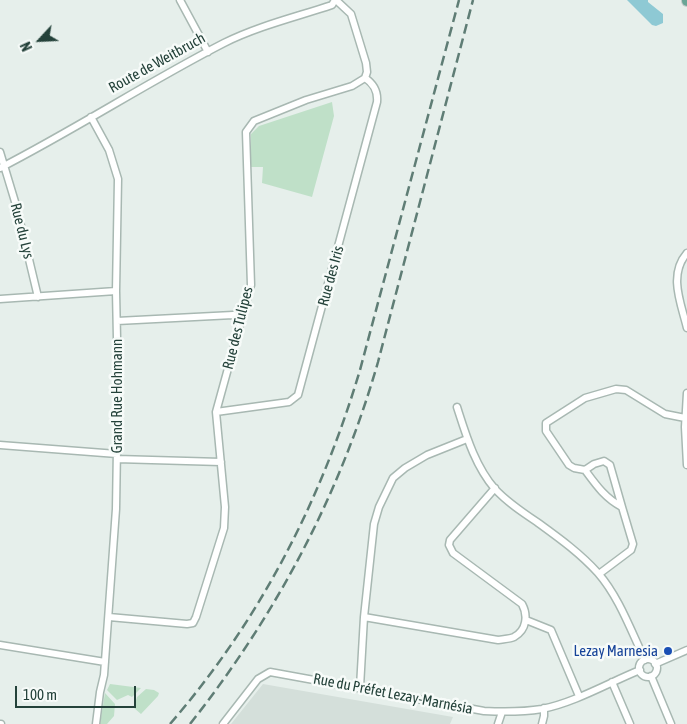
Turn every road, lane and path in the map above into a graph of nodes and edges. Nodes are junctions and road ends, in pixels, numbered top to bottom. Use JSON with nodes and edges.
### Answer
{"nodes":[{"id":1,"x":180,"y":0,"type":"edge"},
{"id":2,"x":335,"y":0,"type":"edge"},
{"id":3,"x":208,"y":52,"type":"junction"},
{"id":4,"x":365,"y":78,"type":"junction"},
{"id":5,"x":91,"y":117,"type":"junction"},
{"id":6,"x":0,"y":152,"type":"edge"},
{"id":7,"x":2,"y":167,"type":"edge"},
{"id":8,"x":687,"y":253,"type":"edge"},
{"id":9,"x":116,"y":291,"type":"junction"},
{"id":10,"x":38,"y":296,"type":"junction"},
{"id":11,"x":0,"y":299,"type":"edge"},
{"id":12,"x":242,"y":316,"type":"junction"},
{"id":13,"x":117,"y":321,"type":"junction"},
{"id":14,"x":687,"y":328,"type":"edge"},
{"id":15,"x":687,"y":393,"type":"edge"},
{"id":16,"x":457,"y":406,"type":"dead end"},
{"id":17,"x":216,"y":412,"type":"junction"},
{"id":18,"x":685,"y":418,"type":"junction"},
{"id":19,"x":467,"y":439,"type":"junction"},
{"id":20,"x":0,"y":445,"type":"edge"},
{"id":21,"x":117,"y":456,"type":"junction"},
{"id":22,"x":221,"y":462,"type":"junction"},
{"id":23,"x":687,"y":465,"type":"edge"},
{"id":24,"x":585,"y":470,"type":"junction"},
{"id":25,"x":495,"y":488,"type":"junction"},
{"id":26,"x":622,"y":507,"type":"junction"},
{"id":27,"x":599,"y":574,"type":"junction"},
{"id":28,"x":109,"y":617,"type":"junction"},
{"id":29,"x":364,"y":617,"type":"junction"},
{"id":30,"x":526,"y":620,"type":"junction"},
{"id":31,"x":0,"y":645,"type":"edge"},
{"id":32,"x":687,"y":650,"type":"edge"},
{"id":33,"x":645,"y":660,"type":"junction"},
{"id":34,"x":106,"y":662,"type":"junction"},
{"id":35,"x":655,"y":664,"type":"junction"},
{"id":36,"x":640,"y":670,"type":"junction"},
{"id":37,"x":651,"y":676,"type":"junction"},
{"id":38,"x":612,"y":682,"type":"junction"},
{"id":39,"x":360,"y":687,"type":"junction"},
{"id":40,"x":579,"y":696,"type":"junction"},
{"id":41,"x":544,"y":708,"type":"junction"},
{"id":42,"x":502,"y":712,"type":"junction"},
{"id":43,"x":96,"y":724,"type":"edge"},
{"id":44,"x":223,"y":724,"type":"edge"},
{"id":45,"x":498,"y":724,"type":"edge"},
{"id":46,"x":542,"y":724,"type":"edge"},
{"id":47,"x":630,"y":724,"type":"edge"},
{"id":48,"x":671,"y":724,"type":"edge"}],
"edges":[{"from":1,"to":3,"type":"street"},
{"from":2,"to":3,"type":"street","name":"Route de Weitbruch"},
{"from":2,"to":4,"type":"street"},
{"from":3,"to":5,"type":"street","name":"Route de Weitbruch"},
{"from":4,"to":12,"type":"street","name":"Rue des Tulipes"},
{"from":4,"to":17,"type":"street","name":"Rue des Iris"},
{"from":5,"to":7,"type":"street","name":"Route de Weitbruch"},
{"from":5,"to":9,"type":"street","name":"Grand Rue Hohmann"},
{"from":6,"to":7,"type":"street","name":"Rue du Lys"},
{"from":7,"to":10,"type":"street","name":"Rue du Lys"},
{"from":8,"to":14,"type":"street"},
{"from":9,"to":10,"type":"street"},
{"from":9,"to":13,"type":"street","name":"Grand Rue Hohmann"},
{"from":10,"to":11,"type":"street"},
{"from":12,"to":13,"type":"street"},
{"from":12,"to":17,"type":"street","name":"Rue des Tulipes"},
{"from":13,"to":21,"type":"street","name":"Grand Rue Hohmann"},
{"from":15,"to":18,"type":"street"},
{"from":16,"to":19,"type":"street"},
{"from":17,"to":22,"type":"street","name":"Rue des Tulipes"},
{"from":18,"to":23,"type":"street"},
{"from":18,"to":24,"type":"street"},
{"from":19,"to":25,"type":"street"},
{"from":19,"to":29,"type":"street"},
{"from":20,"to":21,"type":"street"},
{"from":21,"to":22,"type":"street"},
{"from":21,"to":28,"type":"street","name":"Grand Rue Hohmann"},
{"from":22,"to":28,"type":"street","name":"Rue des Tulipes"},
{"from":24,"to":26,"type":"street"},
{"from":24,"to":26,"type":"street"},
{"from":25,"to":27,"type":"street"},
{"from":25,"to":30,"type":"street"},
{"from":26,"to":27,"type":"street"},
{"from":27,"to":33,"type":"street"},
{"from":28,"to":34,"type":"street","name":"Grand Rue Hohmann"},
{"from":29,"to":30,"type":"street"},
{"from":29,"to":39,"type":"street"},
{"from":30,"to":40,"type":"street"},
{"from":31,"to":34,"type":"street"},
{"from":32,"to":35,"type":"street"},
{"from":33,"to":35,"type":"street"},
{"from":33,"to":36,"type":"street"},
{"from":34,"to":43,"type":"street","name":"Grand Rue Hohmann"},
{"from":35,"to":37,"type":"street"},
{"from":36,"to":37,"type":"street"},
{"from":36,"to":38,"type":"street","name":"Rue du Préfet Lezay-Marnésia"},
{"from":37,"to":48,"type":"street"},
{"from":38,"to":40,"type":"street","name":"Rue du Préfet Lezay-Marnésia"},
{"from":38,"to":47,"type":"street"},
{"from":39,"to":42,"type":"street","name":"Rue du Préfet Lezay-Marnésia"},
{"from":39,"to":44,"type":"street","name":"Rue du Préfet Lezay-Marnésia"},
{"from":40,"to":41,"type":"street","name":"Rue du Préfet Lezay-Marnésia"},
{"from":41,"to":42,"type":"street","name":"Rue du Préfet Lezay-Marnésia"},
{"from":41,"to":46,"type":"street"},
{"from":42,"to":45,"type":"street"}]}
